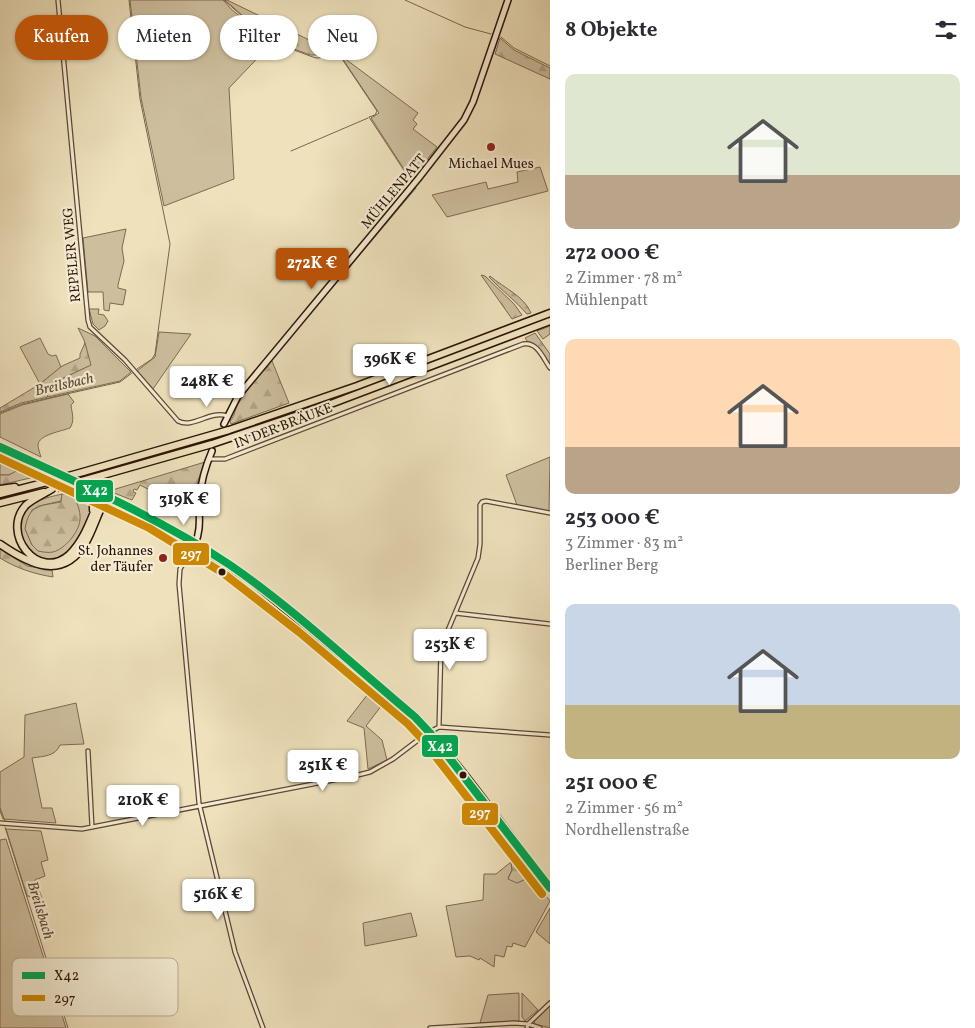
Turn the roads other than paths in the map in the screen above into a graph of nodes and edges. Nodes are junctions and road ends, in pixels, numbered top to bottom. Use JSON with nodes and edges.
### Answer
{"nodes":[{"id":1,"x":58,"y":0,"type":"edge"},
{"id":2,"x":508,"y":0,"type":"edge"},
{"id":3,"x":550,"y":313,"type":"edge"},
{"id":4,"x":550,"y":321,"type":"edge"},
{"id":5,"x":550,"y":368,"type":"edge"},
{"id":6,"x":228,"y":416,"type":"junction"},
{"id":7,"x":224,"y":424,"type":"tunnel mouth"},
{"id":8,"x":0,"y":447,"type":"edge"},
{"id":9,"x":212,"y":451,"type":"tunnel mouth"},
{"id":10,"x":209,"y":458,"type":"junction"},
{"id":11,"x":41,"y":484,"type":"junction"},
{"id":12,"x":80,"y":484,"type":"junction"},
{"id":13,"x":0,"y":489,"type":"edge"},
{"id":14,"x":55,"y":489,"type":"junction"},
{"id":15,"x":0,"y":494,"type":"edge"},
{"id":16,"x":105,"y":496,"type":"junction"},
{"id":17,"x":0,"y":503,"type":"edge"},
{"id":18,"x":550,"y":513,"type":"edge"},
{"id":19,"x":91,"y":519,"type":"junction"},
{"id":20,"x":0,"y":544,"type":"edge"},
{"id":21,"x":195,"y":544,"type":"junction"},
{"id":22,"x":455,"y":613,"type":"junction"},
{"id":23,"x":550,"y":624,"type":"edge"},
{"id":24,"x":440,"y":728,"type":"junction"},
{"id":25,"x":430,"y":733,"type":"junction"},
{"id":26,"x":550,"y":735,"type":"edge"},
{"id":27,"x":88,"y":750,"type":"dead end"},
{"id":28,"x":200,"y":807,"type":"junction"},
{"id":29,"x":0,"y":823,"type":"edge"},
{"id":30,"x":92,"y":827,"type":"junction"},
{"id":31,"x":550,"y":888,"type":"edge"},
{"id":32,"x":550,"y":1002,"type":"edge"},
{"id":33,"x":527,"y":1026,"type":"edge"},
{"id":34,"x":264,"y":1028,"type":"edge"},
{"id":35,"x":430,"y":1028,"type":"edge"},
{"id":36,"x":540,"y":1028,"type":"edge"}],
"edges":[{"from":1,"to":6,"type":"street","name":"REPELER WEG"},
{"from":2,"to":6,"type":"street","name":"MÜHLENPATT"},
{"from":3,"to":11,"type":"highway","bridge":true},
{"from":4,"to":14,"type":"highway","bridge":true},
{"from":5,"to":10,"type":"street","name":"IN DER BRÄUKE"},
{"from":6,"to":7,"type":"street","name":"MÜHLENPATT"},
{"from":8,"to":12,"type":"main road"},
{"from":9,"to":10,"type":"street"},
{"from":10,"to":21,"type":"street"},
{"from":11,"to":13,"type":"highway"},
{"from":11,"to":15,"type":"highway"},
{"from":12,"to":16,"type":"main road"},
{"from":12,"to":19,"type":"highway"},
{"from":14,"to":17,"type":"highway"},
{"from":14,"to":19,"type":"highway"},
{"from":16,"to":19,"type":"highway"},
{"from":16,"to":20,"type":"highway"},
{"from":16,"to":21,"type":"street"},
{"from":18,"to":22,"type":"street"},
{"from":21,"to":25,"type":"street"},
{"from":21,"to":28,"type":"street"},
{"from":22,"to":23,"type":"street"},
{"from":22,"to":24,"type":"street"},
{"from":24,"to":25,"type":"street"},
{"from":24,"to":26,"type":"street"},
{"from":25,"to":28,"type":"street"},
{"from":25,"to":31,"type":"street"},
{"from":27,"to":30,"type":"street"},
{"from":28,"to":30,"type":"street"},
{"from":28,"to":34,"type":"street"},
{"from":29,"to":30,"type":"street"},
{"from":32,"to":33,"type":"street"},
{"from":33,"to":35,"type":"street"},
{"from":33,"to":36,"type":"street"}]}
